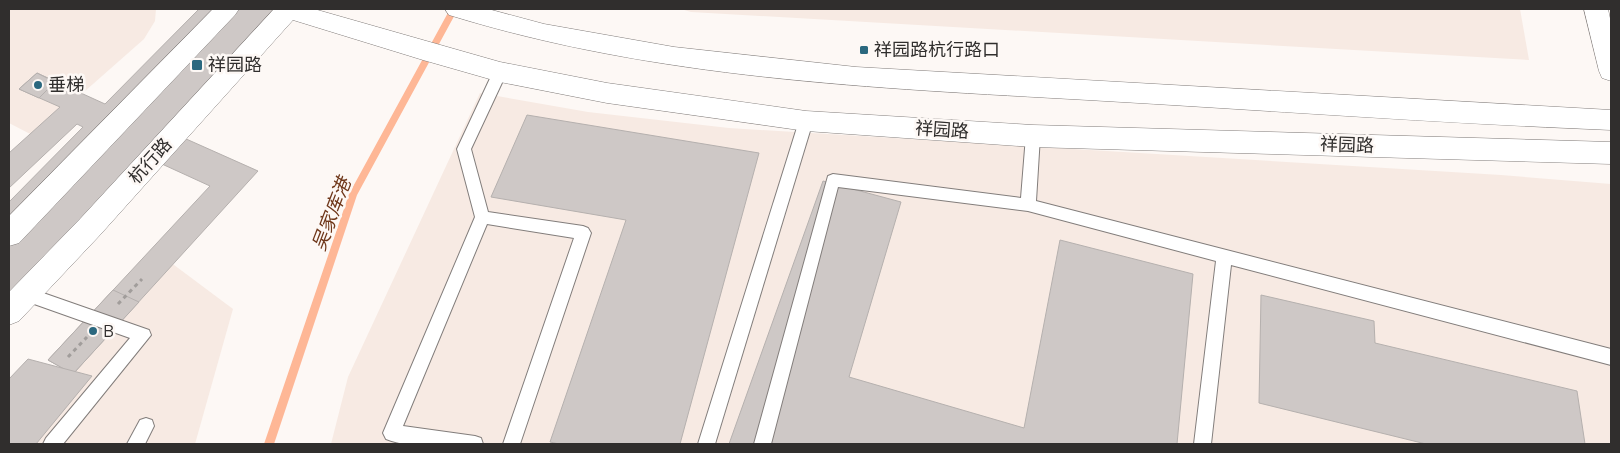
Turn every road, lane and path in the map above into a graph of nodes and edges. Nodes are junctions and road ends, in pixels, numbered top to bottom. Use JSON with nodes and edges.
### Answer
{"nodes":[{"id":1,"x":227,"y":9,"type":"edge"},
{"id":2,"x":288,"y":9,"type":"edge"},
{"id":3,"x":457,"y":9,"type":"edge"},
{"id":4,"x":1596,"y":9,"type":"edge"},
{"id":5,"x":1611,"y":71,"type":"edge"},
{"id":6,"x":500,"y":72,"type":"junction"},
{"id":7,"x":1611,"y":120,"type":"edge"},
{"id":8,"x":806,"y":121,"type":"junction"},
{"id":9,"x":1033,"y":136,"type":"junction"},
{"id":10,"x":1611,"y":153,"type":"edge"},
{"id":11,"x":1028,"y":205,"type":"junction"},
{"id":12,"x":482,"y":217,"type":"junction"},
{"id":13,"x":9,"y":234,"type":"edge"},
{"id":14,"x":1224,"y":256,"type":"junction"},
{"id":15,"x":17,"y":303,"type":"edge"},
{"id":16,"x":1611,"y":357,"type":"edge"},
{"id":17,"x":146,"y":426,"type":"dead end"},
{"id":18,"x":52,"y":444,"type":"edge"},
{"id":19,"x":135,"y":444,"type":"edge"},
{"id":20,"x":475,"y":444,"type":"edge"},
{"id":21,"x":512,"y":444,"type":"edge"},
{"id":22,"x":706,"y":444,"type":"edge"},
{"id":23,"x":762,"y":444,"type":"edge"},
{"id":24,"x":1202,"y":444,"type":"edge"}],
"edges":[{"from":1,"to":13,"type":"main road"},
{"from":2,"to":6,"type":"main road","name":"祥园路"},
{"from":2,"to":15,"type":"main road","name":"杭行路"},
{"from":3,"to":7,"type":"main road"},
{"from":4,"to":5,"type":"main road"},
{"from":6,"to":8,"type":"main road","name":"祥园路"},
{"from":6,"to":12,"type":"lane"},
{"from":8,"to":9,"type":"main road","name":"祥园路"},
{"from":8,"to":22,"type":"lane"},
{"from":9,"to":10,"type":"main road","name":"祥园路"},
{"from":9,"to":11,"type":"lane"},
{"from":11,"to":14,"type":"lane"},
{"from":11,"to":23,"type":"lane"},
{"from":12,"to":20,"type":"lane"},
{"from":12,"to":21,"type":"lane"},
{"from":14,"to":16,"type":"lane"},
{"from":14,"to":24,"type":"lane"},
{"from":15,"to":18,"type":"lane"},
{"from":17,"to":19,"type":"lane"}]}
